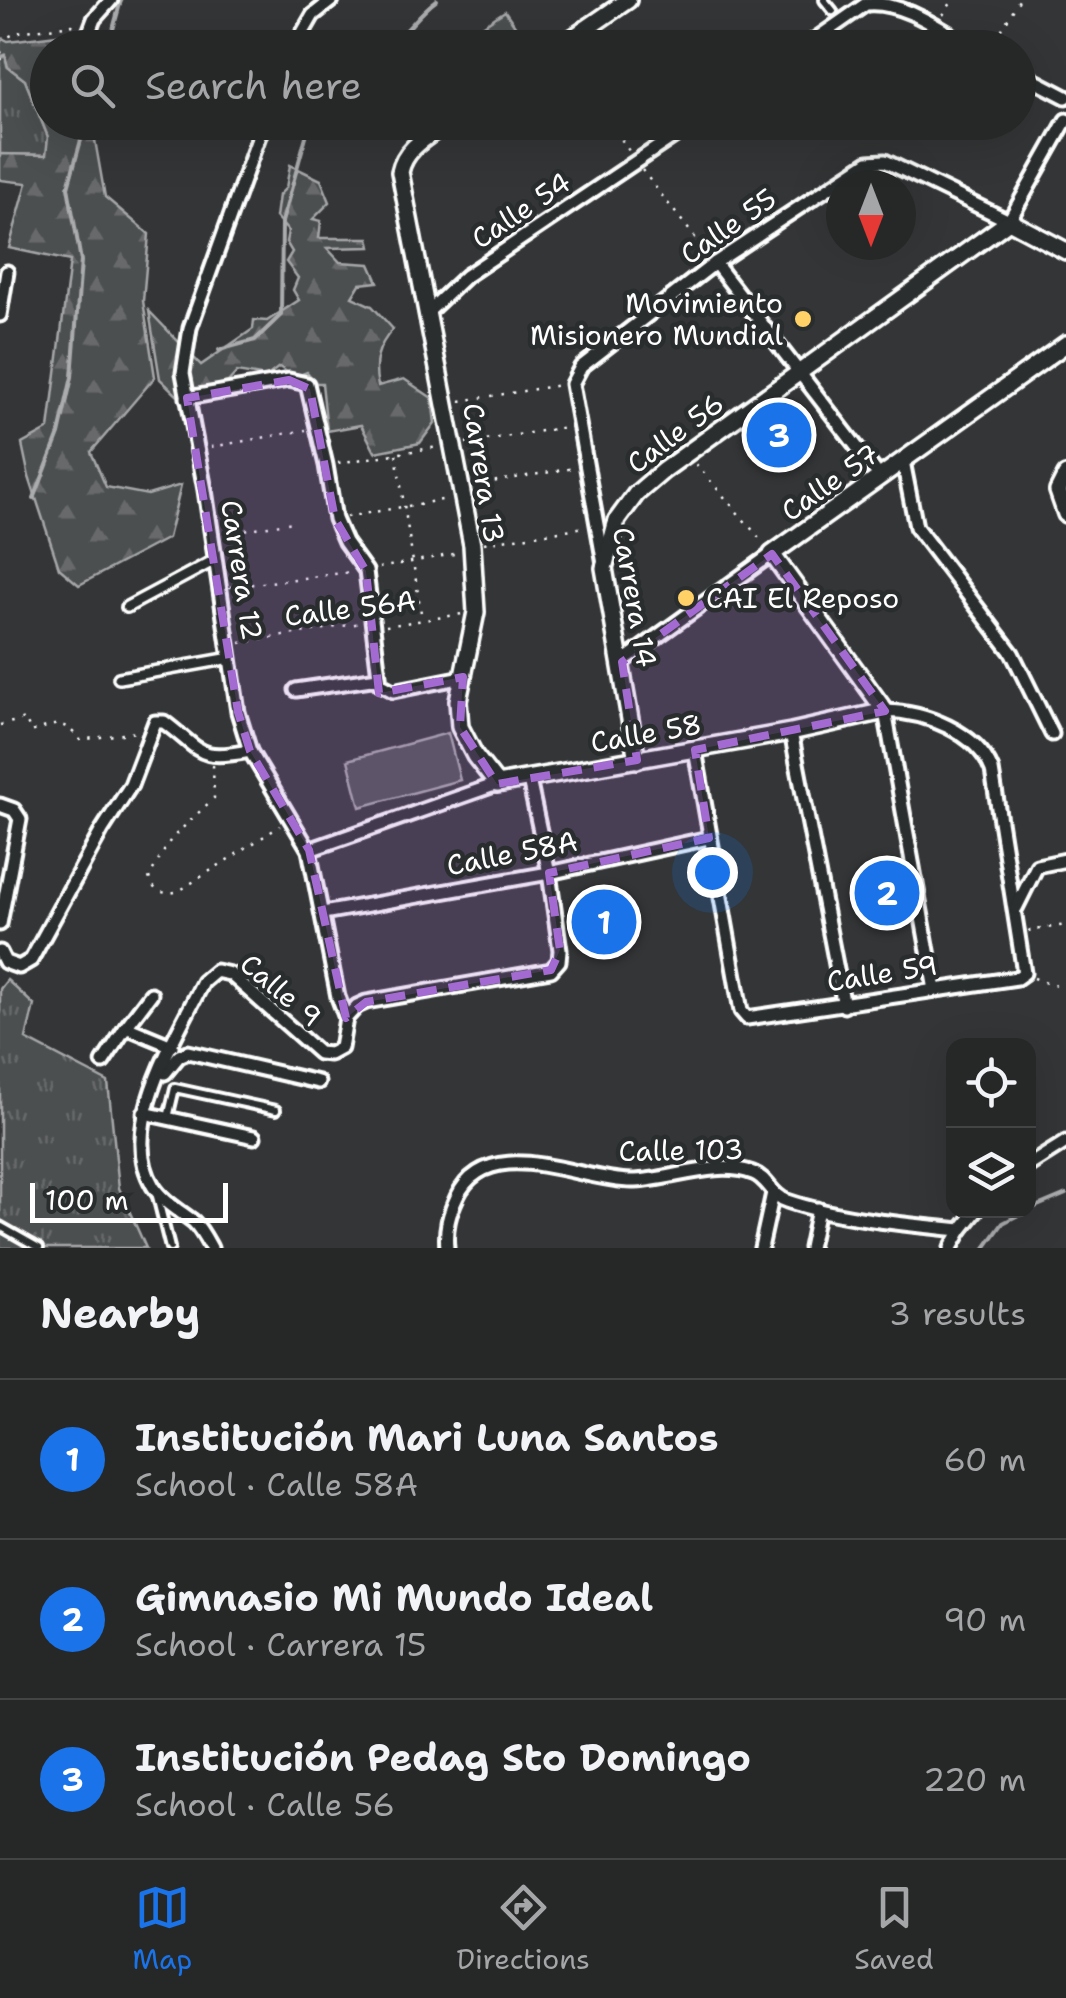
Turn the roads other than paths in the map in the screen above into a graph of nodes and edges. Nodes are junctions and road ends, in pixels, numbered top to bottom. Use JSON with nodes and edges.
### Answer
{"nodes":[{"id":1,"x":112,"y":0,"type":"edge"},
{"id":2,"x":628,"y":0,"type":"edge"},
{"id":3,"x":824,"y":0,"type":"edge"},
{"id":4,"x":330,"y":1,"type":"edge"},
{"id":5,"x":876,"y":2,"type":"edge"},
{"id":6,"x":832,"y":11,"type":"dead end"},
{"id":7,"x":89,"y":30,"type":"edge"},
{"id":8,"x":305,"y":30,"type":"edge"},
{"id":9,"x":584,"y":30,"type":"edge"},
{"id":10,"x":829,"y":30,"type":"edge"},
{"id":11,"x":941,"y":30,"type":"edge"},
{"id":12,"x":1036,"y":81,"type":"edge"},
{"id":13,"x":1066,"y":97,"type":"edge"},
{"id":14,"x":1066,"y":120,"type":"edge"},
{"id":15,"x":258,"y":140,"type":"edge"},
{"id":16,"x":422,"y":140,"type":"edge"},
{"id":17,"x":668,"y":140,"type":"edge"},
{"id":18,"x":1009,"y":221,"type":"junction"},
{"id":19,"x":1066,"y":250,"type":"edge"},
{"id":20,"x":715,"y":263,"type":"junction"},
{"id":21,"x":7,"y":272,"type":"dead end"},
{"id":22,"x":429,"y":311,"type":"junction"},
{"id":23,"x":0,"y":315,"type":"edge"},
{"id":24,"x":1066,"y":344,"type":"edge"},
{"id":25,"x":798,"y":373,"type":"junction"},
{"id":26,"x":572,"y":384,"type":"joint"},
{"id":27,"x":187,"y":398,"type":"junction"},
{"id":28,"x":903,"y":461,"type":"junction"},
{"id":29,"x":1066,"y":475,"type":"edge"},
{"id":30,"x":880,"y":476,"type":"junction"},
{"id":31,"x":1066,"y":514,"type":"edge"},
{"id":32,"x":772,"y":554,"type":"junction"},
{"id":33,"x":215,"y":560,"type":"junction"},
{"id":34,"x":604,"y":568,"type":"junction"},
{"id":35,"x":127,"y":607,"type":"dead end"},
{"id":36,"x":230,"y":651,"type":"junction"},
{"id":37,"x":622,"y":662,"type":"junction"},
{"id":38,"x":463,"y":677,"type":"junction"},
{"id":39,"x":119,"y":678,"type":"dead end"},
{"id":40,"x":378,"y":678,"type":"junction"},
{"id":41,"x":296,"y":690,"type":"dead end"},
{"id":42,"x":885,"y":711,"type":"junction"},
{"id":43,"x":791,"y":732,"type":"junction"},
{"id":44,"x":1052,"y":734,"type":"dead end"},
{"id":45,"x":695,"y":750,"type":"junction"},
{"id":46,"x":250,"y":751,"type":"junction"},
{"id":47,"x":637,"y":760,"type":"junction"},
{"id":48,"x":528,"y":780,"type":"junction"},
{"id":49,"x":497,"y":784,"type":"junction"},
{"id":50,"x":0,"y":806,"type":"edge"},
{"id":51,"x":710,"y":838,"type":"junction"},
{"id":52,"x":309,"y":850,"type":"junction"},
{"id":53,"x":1066,"y":860,"type":"edge"},
{"id":54,"x":549,"y":872,"type":"junction"},
{"id":55,"x":1016,"y":908,"type":"junction"},
{"id":56,"x":324,"y":913,"type":"junction"},
{"id":57,"x":0,"y":924,"type":"edge"},
{"id":58,"x":0,"y":952,"type":"edge"},
{"id":59,"x":935,"y":990,"type":"junction"},
{"id":60,"x":151,"y":994,"type":"dead end"},
{"id":61,"x":844,"y":1006,"type":"junction"},
{"id":62,"x":346,"y":1018,"type":"junction"},
{"id":63,"x":126,"y":1027,"type":"junction"},
{"id":64,"x":172,"y":1046,"type":"junction"},
{"id":65,"x":103,"y":1062,"type":"dead end"},
{"id":66,"x":318,"y":1082,"type":"dead end"},
{"id":67,"x":150,"y":1093,"type":"junction"},
{"id":68,"x":276,"y":1110,"type":"dead end"},
{"id":69,"x":144,"y":1113,"type":"junction"},
{"id":70,"x":168,"y":1119,"type":"junction"},
{"id":71,"x":254,"y":1138,"type":"dead end"},
{"id":72,"x":1066,"y":1142,"type":"edge"},
{"id":73,"x":1036,"y":1161,"type":"edge"},
{"id":74,"x":156,"y":1191,"type":"junction"},
{"id":75,"x":772,"y":1193,"type":"junction"},
{"id":76,"x":818,"y":1209,"type":"junction"},
{"id":77,"x":971,"y":1218,"type":"edge"},
{"id":78,"x":0,"y":1226,"type":"edge"},
{"id":79,"x":961,"y":1230,"type":"junction"},
{"id":80,"x":39,"y":1248,"type":"edge"},
{"id":81,"x":170,"y":1248,"type":"edge"},
{"id":82,"x":211,"y":1248,"type":"edge"},
{"id":83,"x":447,"y":1248,"type":"edge"},
{"id":84,"x":762,"y":1248,"type":"edge"},
{"id":85,"x":810,"y":1248,"type":"edge"},
{"id":86,"x":951,"y":1248,"type":"edge"}],
"edges":[{"from":1,"to":7,"type":"street"},
{"from":2,"to":9,"type":"street"},
{"from":3,"to":6,"type":"lane"},
{"from":4,"to":8,"type":"street"},
{"from":5,"to":10,"type":"street"},
{"from":5,"to":11,"type":"street"},
{"from":12,"to":13,"type":"street"},
{"from":14,"to":18,"type":"street","name":"Calle 56"},
{"from":15,"to":27,"type":"street","name":"Carrera 12"},
{"from":16,"to":22,"type":"street","name":"Carrera 13"},
{"from":17,"to":22,"type":"street","name":"Calle 54"},
{"from":18,"to":19,"type":"street"},
{"from":18,"to":20,"type":"street","name":"Calle 55"},
{"from":18,"to":25,"type":"street","name":"Calle 56"},
{"from":20,"to":25,"type":"street"},
{"from":20,"to":26,"type":"street","name":"Calle 55"},
{"from":21,"to":23,"type":"street"},
{"from":22,"to":38,"type":"street","name":"Carrera 13"},
{"from":24,"to":28,"type":"street","name":"Calle 57"},
{"from":25,"to":30,"type":"street"},
{"from":25,"to":34,"type":"street","name":"Calle 56"},
{"from":26,"to":34,"type":"street","name":"Carrera 14"},
{"from":27,"to":33,"type":"street","name":"Carrera 12"},
{"from":27,"to":40,"type":"street"},
{"from":28,"to":30,"type":"street","name":"Calle 57"},
{"from":28,"to":44,"type":"street"},
{"from":29,"to":31,"type":"street"},
{"from":30,"to":32,"type":"street","name":"Calle 57"},
{"from":32,"to":37,"type":"street","name":"Calle 57"},
{"from":32,"to":42,"type":"street"},
{"from":33,"to":35,"type":"street"},
{"from":33,"to":36,"type":"street","name":"Carrera 12"},
{"from":34,"to":37,"type":"street","name":"Carrera 14"},
{"from":36,"to":39,"type":"street"},
{"from":36,"to":46,"type":"street","name":"Carrera 12"},
{"from":37,"to":47,"type":"street","name":"Carrera 14"},
{"from":38,"to":40,"type":"street"},
{"from":38,"to":49,"type":"street","name":"Carrera 13"},
{"from":40,"to":41,"type":"street"},
{"from":42,"to":43,"type":"street","name":"Calle 58"},
{"from":42,"to":55,"type":"street","name":"Calle 58"},
{"from":42,"to":59,"type":"street"},
{"from":43,"to":45,"type":"street","name":"Calle 58"},
{"from":43,"to":61,"type":"street"},
{"from":45,"to":47,"type":"street","name":"Calle 58"},
{"from":45,"to":51,"type":"street"},
{"from":46,"to":52,"type":"street","name":"Carrera 12"},
{"from":46,"to":58,"type":"street"},
{"from":47,"to":48,"type":"street","name":"Calle 58"},
{"from":48,"to":49,"type":"street","name":"Calle 58"},
{"from":48,"to":54,"type":"street"},
{"from":49,"to":52,"type":"street","name":"Calle 58"},
{"from":50,"to":57,"type":"street"},
{"from":51,"to":54,"type":"street","name":"Calle 58A"},
{"from":51,"to":61,"type":"street","name":"Calle 59"},
{"from":52,"to":56,"type":"street","name":"Carrera 12"},
{"from":53,"to":55,"type":"street"},
{"from":54,"to":56,"type":"street","name":"Calle 58A"},
{"from":54,"to":62,"type":"street"},
{"from":55,"to":59,"type":"street","name":"Calle 59"},
{"from":56,"to":62,"type":"street","name":"Carrera 12"},
{"from":59,"to":61,"type":"street","name":"Calle 59"},
{"from":60,"to":63,"type":"street"},
{"from":62,"to":64,"type":"street","name":"Calle 9"},
{"from":63,"to":64,"type":"street"},
{"from":63,"to":65,"type":"street"},
{"from":64,"to":67,"type":"street"},
{"from":66,"to":67,"type":"street"},
{"from":67,"to":69,"type":"street"},
{"from":68,"to":70,"type":"lane"},
{"from":69,"to":70,"type":"street"},
{"from":69,"to":74,"type":"street"},
{"from":70,"to":71,"type":"street"},
{"from":72,"to":73,"type":"street"},
{"from":74,"to":81,"type":"lane"},
{"from":74,"to":82,"type":"street"},
{"from":75,"to":76,"type":"street","name":"Calle 103"},
{"from":75,"to":83,"type":"street","name":"Calle 103"},
{"from":75,"to":84,"type":"street"},
{"from":76,"to":79,"type":"street","name":"Calle 103"},
{"from":76,"to":85,"type":"street"},
{"from":77,"to":79,"type":"street"},
{"from":78,"to":80,"type":"lane"},
{"from":79,"to":86,"type":"street"}]}
